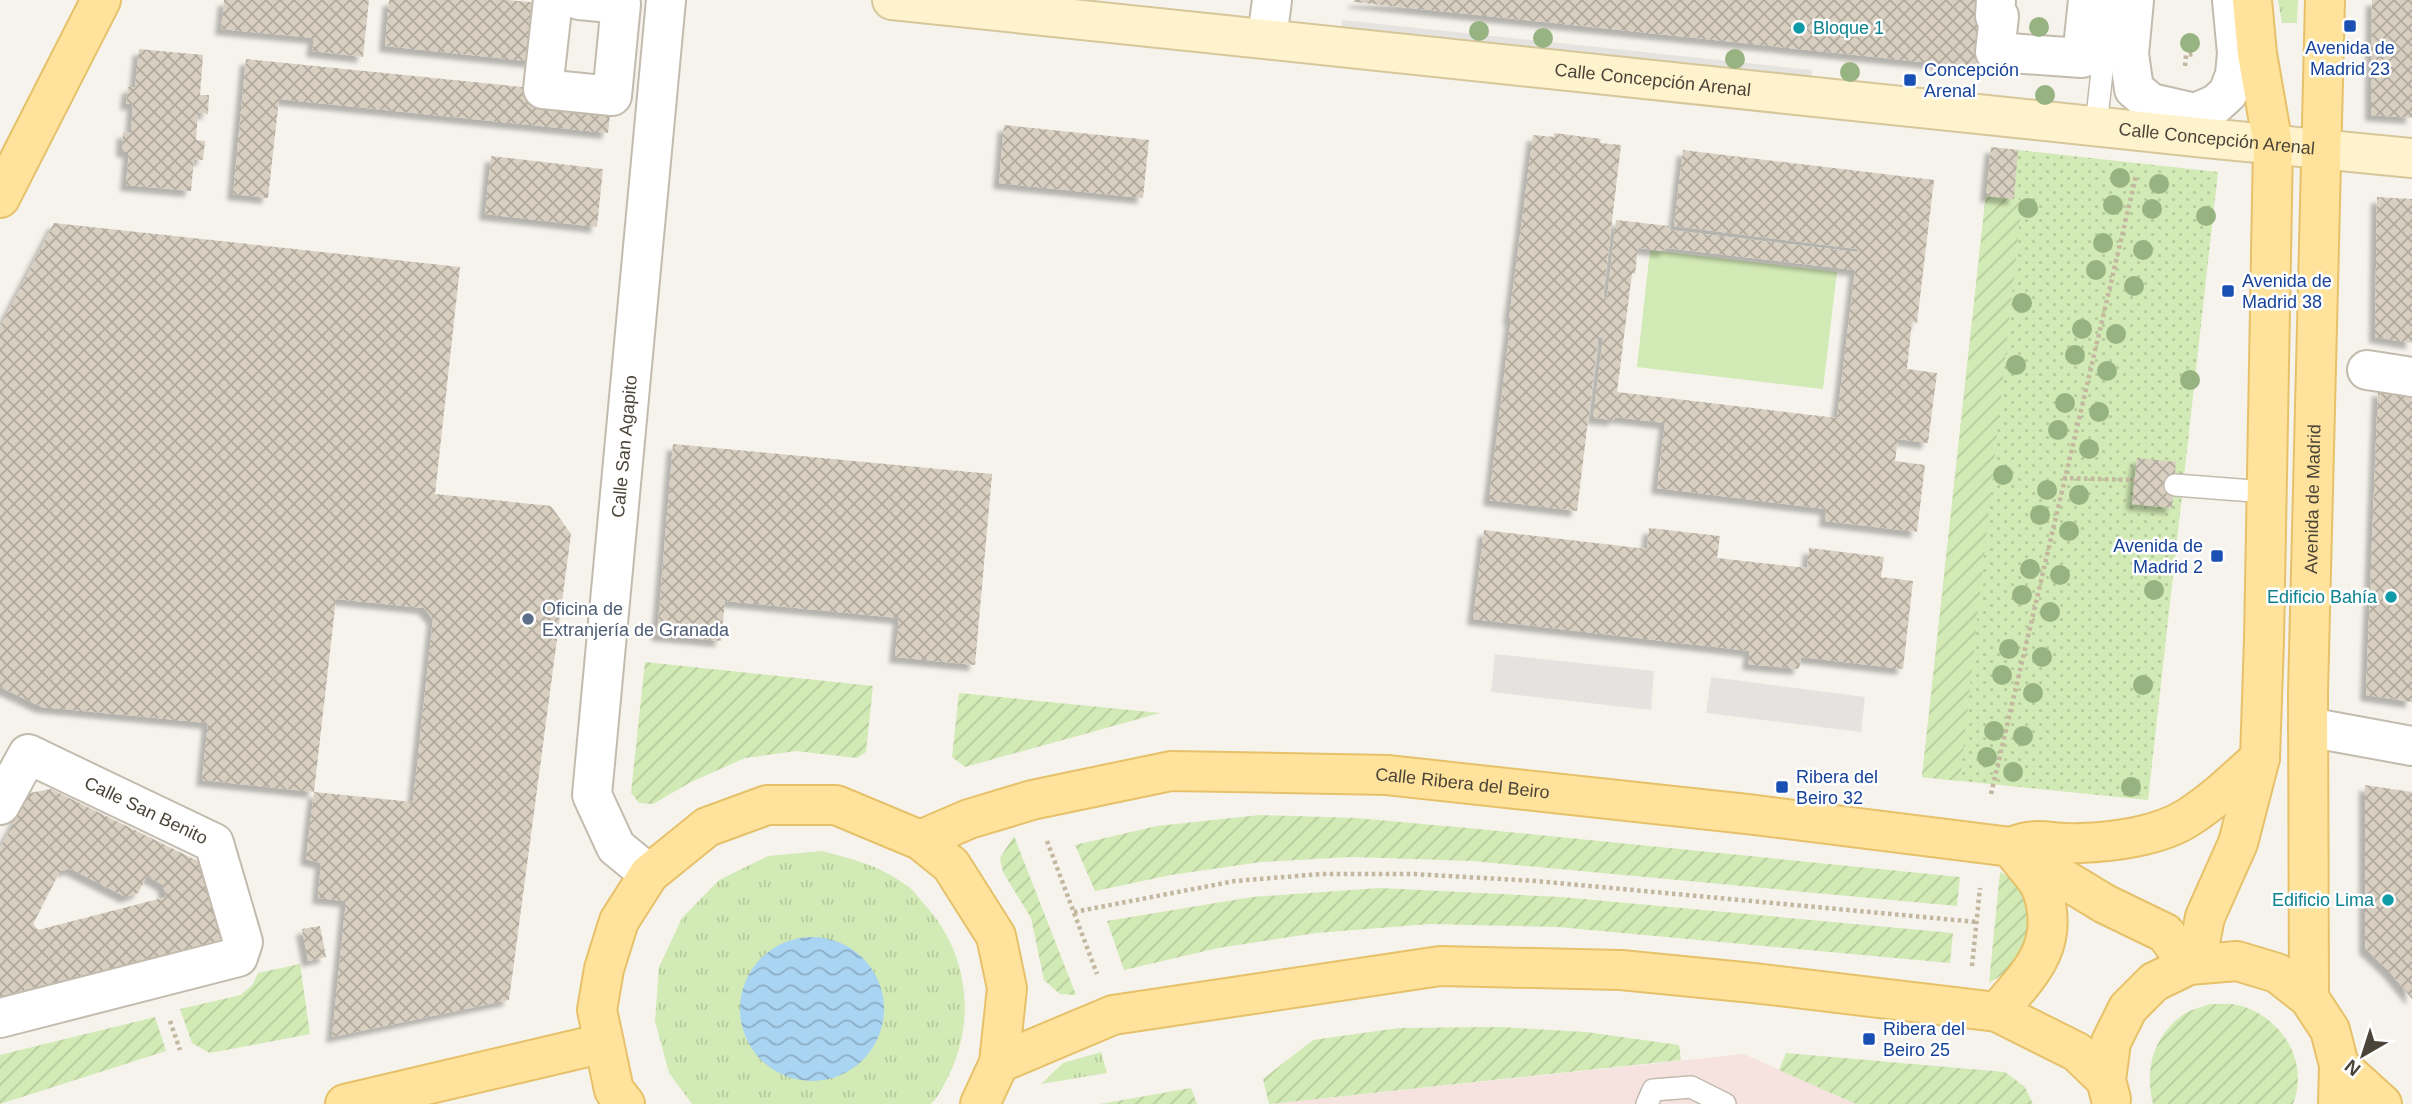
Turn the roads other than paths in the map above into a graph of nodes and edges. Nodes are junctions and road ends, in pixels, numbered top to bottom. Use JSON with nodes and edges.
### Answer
{"nodes":[{"id":1,"x":101,"y":0,"type":"edge"},
{"id":2,"x":553,"y":0,"type":"edge"},
{"id":3,"x":579,"y":0,"type":"edge"},
{"id":4,"x":666,"y":0,"type":"edge"},
{"id":5,"x":892,"y":0,"type":"edge"},
{"id":6,"x":1272,"y":0,"type":"edge"},
{"id":7,"x":1996,"y":0,"type":"edge"},
{"id":8,"x":2088,"y":0,"type":"edge"},
{"id":9,"x":2110,"y":0,"type":"edge"},
{"id":10,"x":2134,"y":0,"type":"edge"},
{"id":11,"x":2232,"y":0,"type":"edge"},
{"id":12,"x":2252,"y":0,"type":"edge"},
{"id":13,"x":2325,"y":0,"type":"edge"},
{"id":14,"x":1267,"y":39,"type":"junction"},
{"id":15,"x":2096,"y":126,"type":"junction"},
{"id":16,"x":2273,"y":145,"type":"junction"},
{"id":17,"x":2322,"y":148,"type":"junction"},
{"id":18,"x":2412,"y":158,"type":"edge"},
{"id":19,"x":0,"y":198,"type":"edge"},
{"id":20,"x":2367,"y":370,"type":"dead end"},
{"id":21,"x":2412,"y":377,"type":"edge"},
{"id":22,"x":2175,"y":485,"type":"dead end"},
{"id":23,"x":2266,"y":492,"type":"junction"},
{"id":24,"x":2308,"y":727,"type":"junction"},
{"id":25,"x":2412,"y":746,"type":"edge"},
{"id":26,"x":2260,"y":758,"type":"junction"},
{"id":27,"x":0,"y":805,"type":"edge"},
{"id":28,"x":920,"y":840,"type":"junction"},
{"id":29,"x":2011,"y":847,"type":"junction"},
{"id":30,"x":649,"y":874,"type":"junction"},
{"id":31,"x":2192,"y":964,"type":"junction"},
{"id":32,"x":2309,"y":999,"type":"junction"},
{"id":33,"x":1997,"y":1012,"type":"junction"},
{"id":34,"x":0,"y":1018,"type":"edge"},
{"id":35,"x":604,"y":1043,"type":"junction"},
{"id":36,"x":999,"y":1063,"type":"junction"},
{"id":37,"x":2339,"y":1065,"type":"junction"},
{"id":38,"x":2109,"y":1092,"type":"edge"},
{"id":39,"x":403,"y":1098,"type":"edge"},
{"id":40,"x":615,"y":1099,"type":"edge"},
{"id":41,"x":345,"y":1104,"type":"edge"},
{"id":42,"x":980,"y":1104,"type":"edge"},
{"id":43,"x":1647,"y":1104,"type":"edge"},
{"id":44,"x":1725,"y":1104,"type":"edge"},
{"id":45,"x":2338,"y":1104,"type":"edge"},
{"id":46,"x":2382,"y":1104,"type":"edge"}],
"edges":[{"from":1,"to":19,"type":"main road"},
{"from":2,"to":3,"type":"street"},
{"from":4,"to":30,"type":"street","name":"Calle San Agapito"},
{"from":5,"to":14,"type":"street","name":"Calle Concepción Arenal"},
{"from":6,"to":14,"type":"street"},
{"from":7,"to":8,"type":"street"},
{"from":9,"to":15,"type":"lane"},
{"from":10,"to":11,"type":"street"},
{"from":12,"to":16,"type":"main road"},
{"from":13,"to":17,"type":"main road","name":"Avenida de Madrid"},
{"from":14,"to":15,"type":"street","name":"Calle Concepción Arenal"},
{"from":15,"to":16,"type":"street","name":"Calle Concepción Arenal"},
{"from":16,"to":17,"type":"street","name":"Calle Concepción Arenal"},
{"from":16,"to":23,"type":"main road"},
{"from":17,"to":18,"type":"street","name":"Calle Concepción Arenal"},
{"from":17,"to":24,"type":"main road","name":"Avenida de Madrid"},
{"from":20,"to":21,"type":"street"},
{"from":22,"to":23,"type":"lane"},
{"from":23,"to":26,"type":"main road"},
{"from":24,"to":25,"type":"street"},
{"from":24,"to":32,"type":"main road","name":"Avenida de Madrid"},
{"from":26,"to":29,"type":"main road"},
{"from":26,"to":31,"type":"main road"},
{"from":27,"to":34,"type":"street","name":"Calle San Benito"},
{"from":28,"to":29,"type":"main road","name":"Calle Ribera del Beiro"},
{"from":28,"to":30,"type":"main road"},
{"from":28,"to":36,"type":"main road"},
{"from":29,"to":31,"type":"main road","name":"Calle Ribera del Beiro"},
{"from":29,"to":33,"type":"main road"},
{"from":30,"to":35,"type":"main road"},
{"from":31,"to":32,"type":"main road"},
{"from":31,"to":38,"type":"main road"},
{"from":32,"to":37,"type":"main road"},
{"from":33,"to":36,"type":"main road"},
{"from":33,"to":38,"type":"main road"},
{"from":35,"to":39,"type":"main road"},
{"from":35,"to":40,"type":"main road"},
{"from":36,"to":42,"type":"main road"},
{"from":37,"to":45,"type":"main road"},
{"from":37,"to":46,"type":"main road"},
{"from":39,"to":41,"type":"main road"},
{"from":43,"to":44,"type":"lane"}]}
